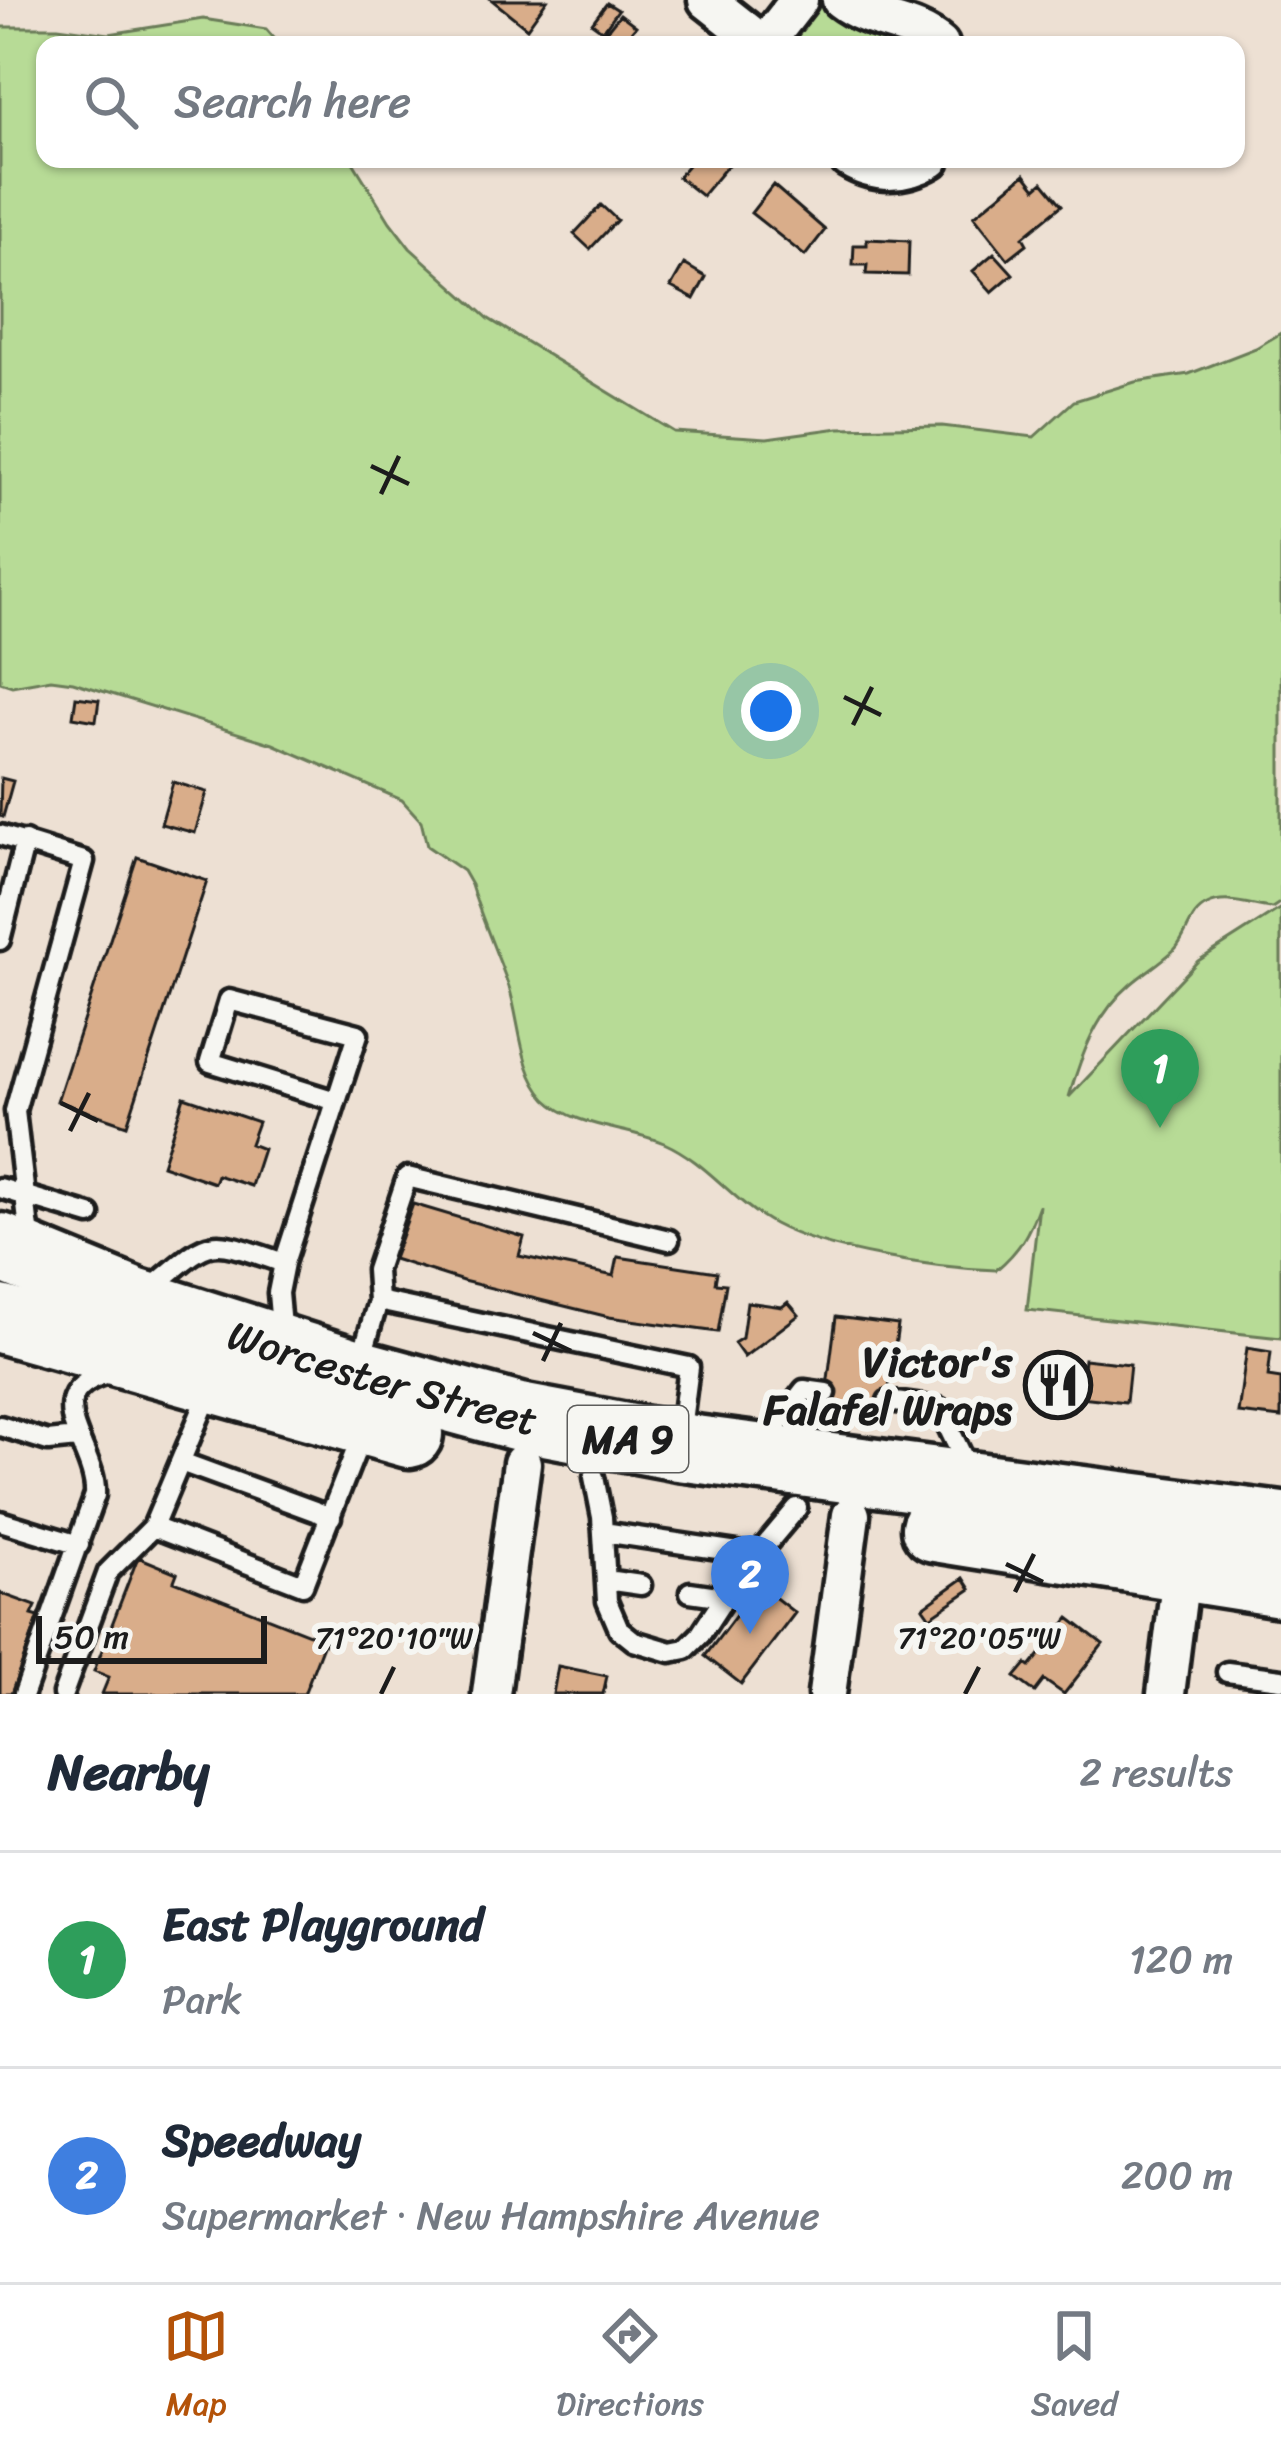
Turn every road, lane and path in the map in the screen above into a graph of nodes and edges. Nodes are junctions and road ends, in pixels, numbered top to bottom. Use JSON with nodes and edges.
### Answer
{"nodes":[{"id":1,"x":707,"y":0,"type":"edge"},
{"id":2,"x":799,"y":0,"type":"edge"},
{"id":3,"x":841,"y":0,"type":"edge"},
{"id":4,"x":753,"y":36,"type":"edge"},
{"id":5,"x":771,"y":36,"type":"edge"},
{"id":6,"x":926,"y":36,"type":"edge"},
{"id":7,"x":869,"y":168,"type":"edge"},
{"id":8,"x":908,"y":168,"type":"edge"},
{"id":9,"x":0,"y":835,"type":"edge"},
{"id":10,"x":25,"y":841,"type":"junction"},
{"id":11,"x":0,"y":940,"type":"edge"},
{"id":12,"x":336,"y":1101,"type":"junction"},
{"id":13,"x":8,"y":1109,"type":"edge"},
{"id":14,"x":0,"y":1188,"type":"edge"},
{"id":15,"x":90,"y":1215,"type":"dead end"},
{"id":16,"x":19,"y":1234,"type":"edge"},
{"id":17,"x":669,"y":1240,"type":"dead end"},
{"id":18,"x":284,"y":1263,"type":"junction"},
{"id":19,"x":378,"y":1301,"type":"junction"},
{"id":20,"x":5,"y":1320,"type":"edge"},
{"id":21,"x":141,"y":1332,"type":"junction"},
{"id":22,"x":283,"y":1349,"type":"junction"},
{"id":23,"x":213,"y":1381,"type":"junction"},
{"id":24,"x":826,"y":1393,"type":"dead end"},
{"id":25,"x":362,"y":1397,"type":"junction"},
{"id":26,"x":888,"y":1401,"type":"dead end"},
{"id":27,"x":0,"y":1426,"type":"edge"},
{"id":28,"x":77,"y":1438,"type":"junction"},
{"id":29,"x":679,"y":1447,"type":"junction"},
{"id":30,"x":752,"y":1457,"type":"junction"},
{"id":31,"x":181,"y":1462,"type":"junction"},
{"id":32,"x":522,"y":1462,"type":"junction"},
{"id":33,"x":978,"y":1489,"type":"junction"},
{"id":34,"x":599,"y":1504,"type":"junction"},
{"id":35,"x":331,"y":1517,"type":"junction"},
{"id":36,"x":0,"y":1521,"type":"edge"},
{"id":37,"x":802,"y":1526,"type":"junction"},
{"id":38,"x":1281,"y":1526,"type":"edge"},
{"id":39,"x":152,"y":1527,"type":"junction"},
{"id":40,"x":79,"y":1545,"type":"junction"},
{"id":41,"x":1182,"y":1566,"type":"junction"},
{"id":42,"x":606,"y":1580,"type":"junction"},
{"id":43,"x":1281,"y":1582,"type":"edge"},
{"id":44,"x":641,"y":1585,"type":"dead end"},
{"id":45,"x":690,"y":1592,"type":"dead end"},
{"id":46,"x":725,"y":1597,"type":"junction"},
{"id":47,"x":1228,"y":1672,"type":"dead end"},
{"id":48,"x":1281,"y":1679,"type":"edge"},
{"id":49,"x":24,"y":1694,"type":"edge"},
{"id":50,"x":63,"y":1694,"type":"edge"},
{"id":51,"x":491,"y":1694,"type":"edge"},
{"id":52,"x":827,"y":1694,"type":"edge"},
{"id":53,"x":1166,"y":1694,"type":"edge"}],
"edges":[{"from":1,"to":4,"type":"street"},
{"from":2,"to":5,"type":"street"},
{"from":3,"to":6,"type":"street"},
{"from":7,"to":8,"type":"street"},
{"from":9,"to":10,"type":"lane"},
{"from":10,"to":11,"type":"lane"},
{"from":10,"to":13,"type":"lane"},
{"from":12,"to":12,"type":"lane"},
{"from":12,"to":18,"type":"lane"},
{"from":13,"to":16,"type":"lane"},
{"from":14,"to":16,"type":"lane"},
{"from":15,"to":16,"type":"lane"},
{"from":16,"to":20,"type":"highway"},
{"from":16,"to":21,"type":"highway","name":"Worcester Street","number":"MA 9"},
{"from":17,"to":19,"type":"lane"},
{"from":18,"to":21,"type":"lane"},
{"from":18,"to":22,"type":"lane"},
{"from":19,"to":25,"type":"lane"},
{"from":19,"to":29,"type":"lane"},
{"from":20,"to":21,"type":"highway","name":"Worcester Street","number":"MA 9"},
{"from":21,"to":22,"type":"highway","name":"Worcester Street","number":"MA 9"},
{"from":21,"to":23,"type":"highway","name":"Worcester Street","number":"MA 9"},
{"from":21,"to":28,"type":"lane"},
{"from":22,"to":25,"type":"highway","name":"Worcester Street","number":"MA 9"},
{"from":23,"to":25,"type":"highway","name":"Worcester Street","number":"MA 9"},
{"from":23,"to":31,"type":"lane"},
{"from":24,"to":30,"type":"lane"},
{"from":25,"to":29,"type":"highway","name":"Worcester Street","number":"MA 9"},
{"from":25,"to":32,"type":"highway","name":"Worcester Street","number":"MA 9"},
{"from":25,"to":35,"type":"lane"},
{"from":26,"to":33,"type":"lane"},
{"from":27,"to":28,"type":"lane"},
{"from":28,"to":40,"type":"lane"},
{"from":29,"to":30,"type":"highway","name":"Worcester Street","number":"MA 9"},
{"from":30,"to":33,"type":"highway","name":"Worcester Street","number":"MA 9"},
{"from":31,"to":35,"type":"lane"},
{"from":31,"to":39,"type":"lane"},
{"from":32,"to":34,"type":"highway","name":"Worcester Street","number":"MA 9"},
{"from":32,"to":51,"type":"street"},
{"from":33,"to":38,"type":"highway","name":"Worcester Street","number":"MA 9"},
{"from":34,"to":37,"type":"highway","name":"Worcester Street","number":"MA 9"},
{"from":34,"to":42,"type":"lane"},
{"from":35,"to":39,"type":"lane"},
{"from":36,"to":40,"type":"lane"},
{"from":37,"to":41,"type":"highway","name":"Worcester Street","number":"MA 9"},
{"from":37,"to":46,"type":"lane"},
{"from":37,"to":52,"type":"street"},
{"from":39,"to":50,"type":"lane"},
{"from":40,"to":49,"type":"lane"},
{"from":41,"to":43,"type":"highway","name":"Worcester Street","number":"MA 9"},
{"from":41,"to":53,"type":"street"},
{"from":42,"to":44,"type":"lane"},
{"from":42,"to":46,"type":"lane"},
{"from":45,"to":46,"type":"lane"},
{"from":47,"to":48,"type":"lane"}]}
